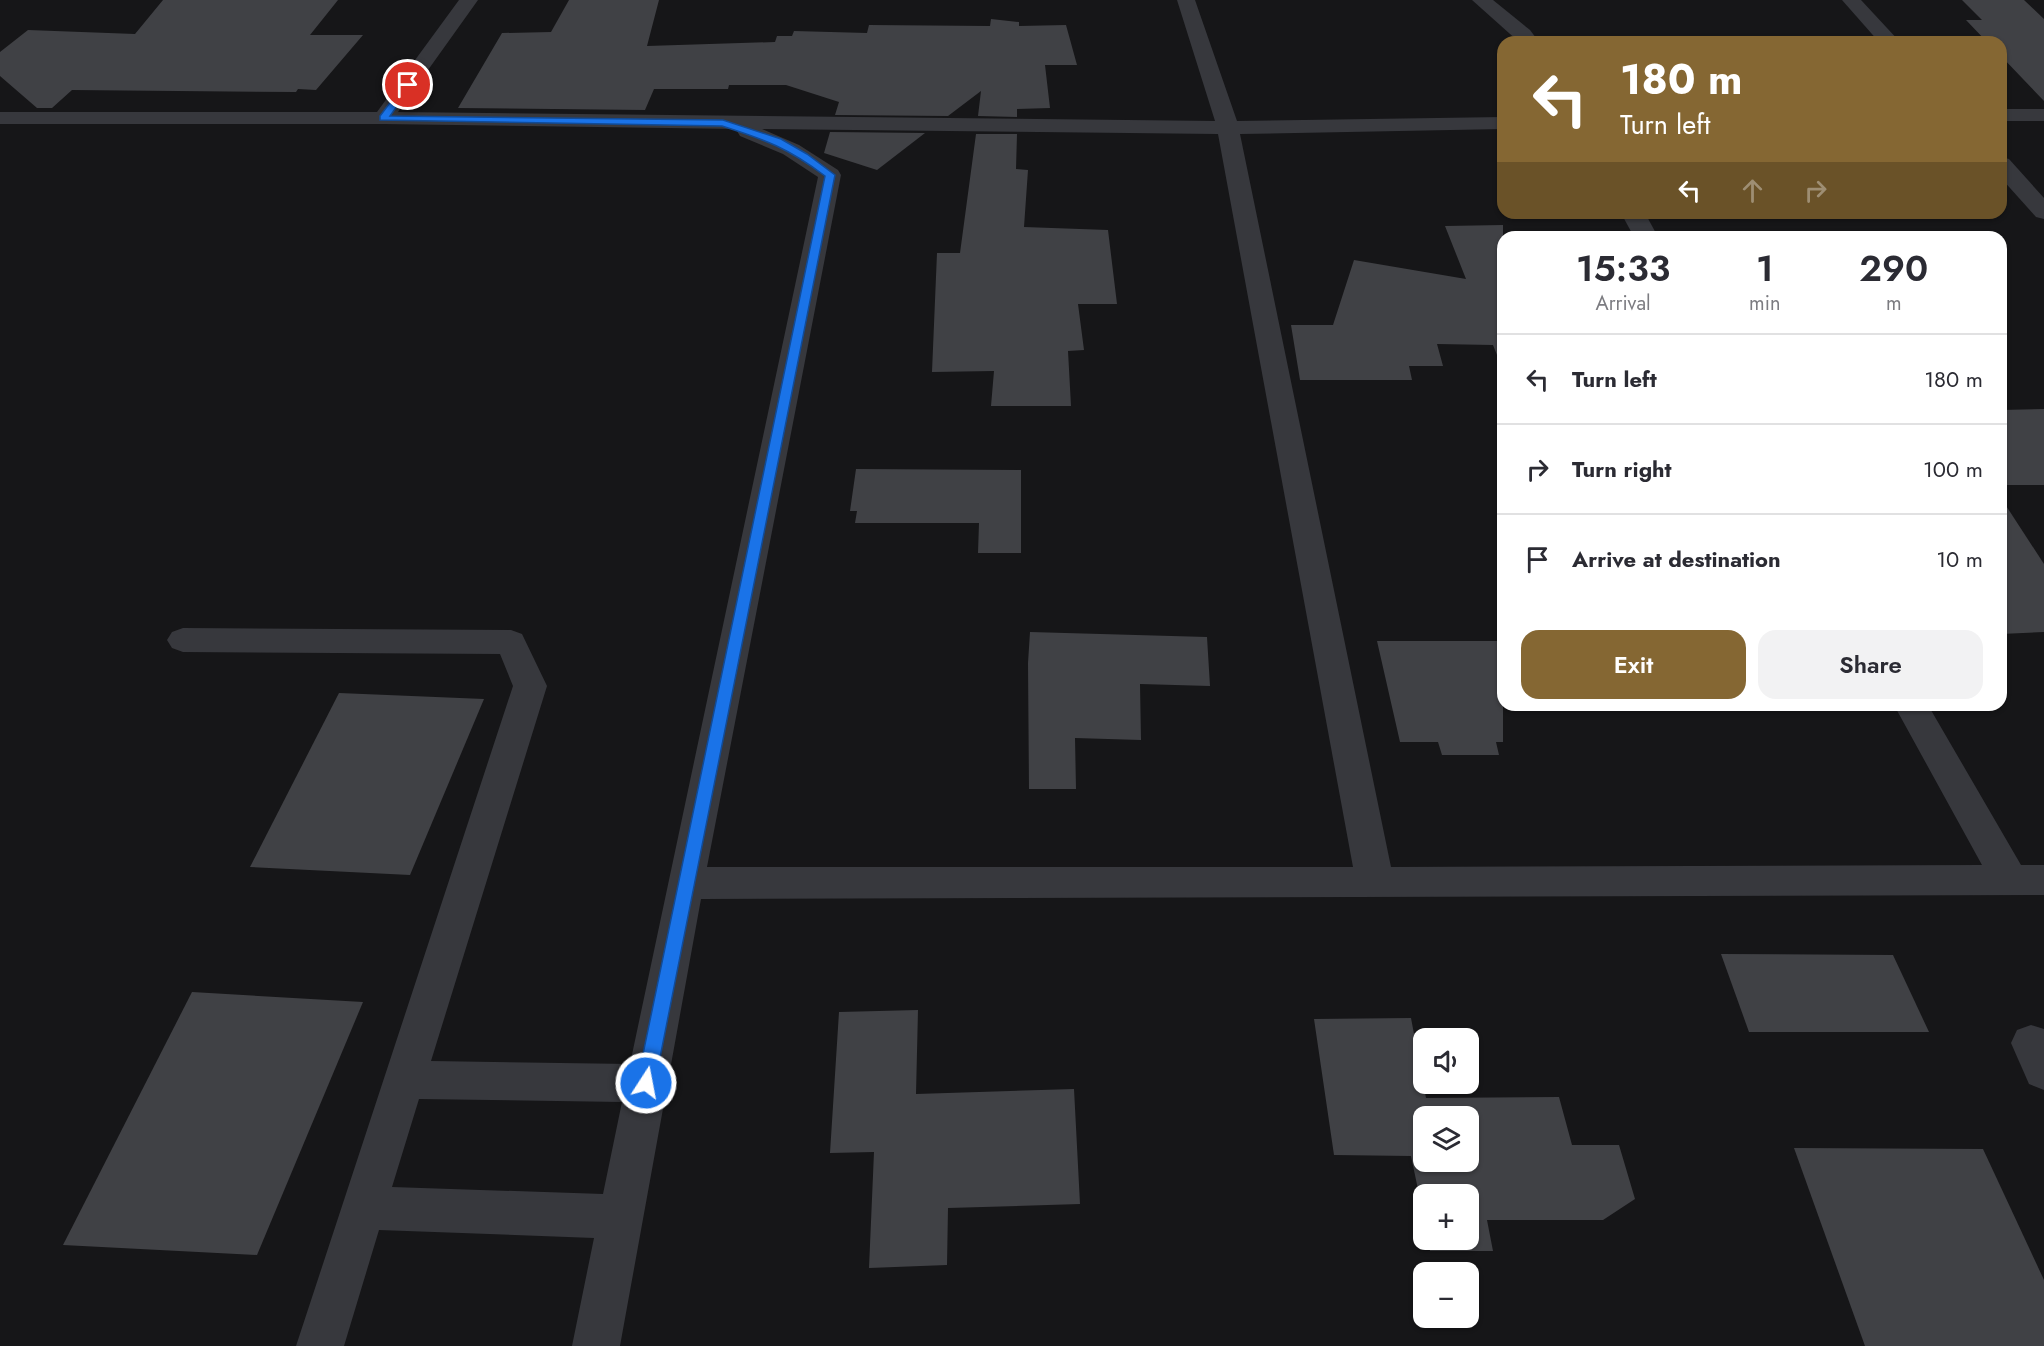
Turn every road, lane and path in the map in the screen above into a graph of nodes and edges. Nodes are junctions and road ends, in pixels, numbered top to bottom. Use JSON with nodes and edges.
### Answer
{"nodes":[{"id":1,"x":469,"y":0,"type":"edge"},
{"id":2,"x":1186,"y":0,"type":"edge"},
{"id":3,"x":1481,"y":0,"type":"edge"},
{"id":4,"x":1851,"y":0,"type":"edge"},
{"id":5,"x":1525,"y":36,"type":"edge"},
{"id":6,"x":1884,"y":36,"type":"edge"},
{"id":7,"x":2007,"y":115,"type":"edge"},
{"id":8,"x":2044,"y":115,"type":"edge"},
{"id":9,"x":0,"y":118,"type":"edge"},
{"id":10,"x":383,"y":118,"type":"junction"},
{"id":11,"x":723,"y":123,"type":"junction"},
{"id":12,"x":1497,"y":123,"type":"edge"},
{"id":13,"x":1228,"y":128,"type":"junction"},
{"id":14,"x":2007,"y":171,"type":"edge"},
{"id":15,"x":2044,"y":212,"type":"edge"},
{"id":16,"x":183,"y":640,"type":"dead end"},
{"id":17,"x":1915,"y":711,"type":"edge"},
{"id":18,"x":2027,"y":880,"type":"edge"},
{"id":19,"x":685,"y":883,"type":"junction"},
{"id":20,"x":1376,"y":884,"type":"junction"},
{"id":21,"x":405,"y":1080,"type":"junction"},
{"id":22,"x":646,"y":1083,"type":"junction"},
{"id":23,"x":364,"y":1208,"type":"junction"},
{"id":24,"x":621,"y":1217,"type":"junction"},
{"id":25,"x":320,"y":1346,"type":"edge"},
{"id":26,"x":596,"y":1346,"type":"edge"}],
"edges":[{"from":1,"to":10,"type":"street"},
{"from":2,"to":13,"type":"street"},
{"from":3,"to":5,"type":"street"},
{"from":4,"to":6,"type":"street"},
{"from":7,"to":8,"type":"street"},
{"from":9,"to":10,"type":"street"},
{"from":10,"to":11,"type":"street"},
{"from":11,"to":13,"type":"street"},
{"from":11,"to":19,"type":"street"},
{"from":12,"to":13,"type":"street"},
{"from":13,"to":20,"type":"street"},
{"from":14,"to":15,"type":"street"},
{"from":16,"to":21,"type":"street"},
{"from":17,"to":18,"type":"street"},
{"from":18,"to":20,"type":"street"},
{"from":19,"to":20,"type":"street"},
{"from":19,"to":22,"type":"street"},
{"from":21,"to":22,"type":"street"},
{"from":21,"to":23,"type":"street"},
{"from":22,"to":24,"type":"street"},
{"from":23,"to":24,"type":"street"},
{"from":23,"to":25,"type":"street"},
{"from":24,"to":26,"type":"street"}]}
